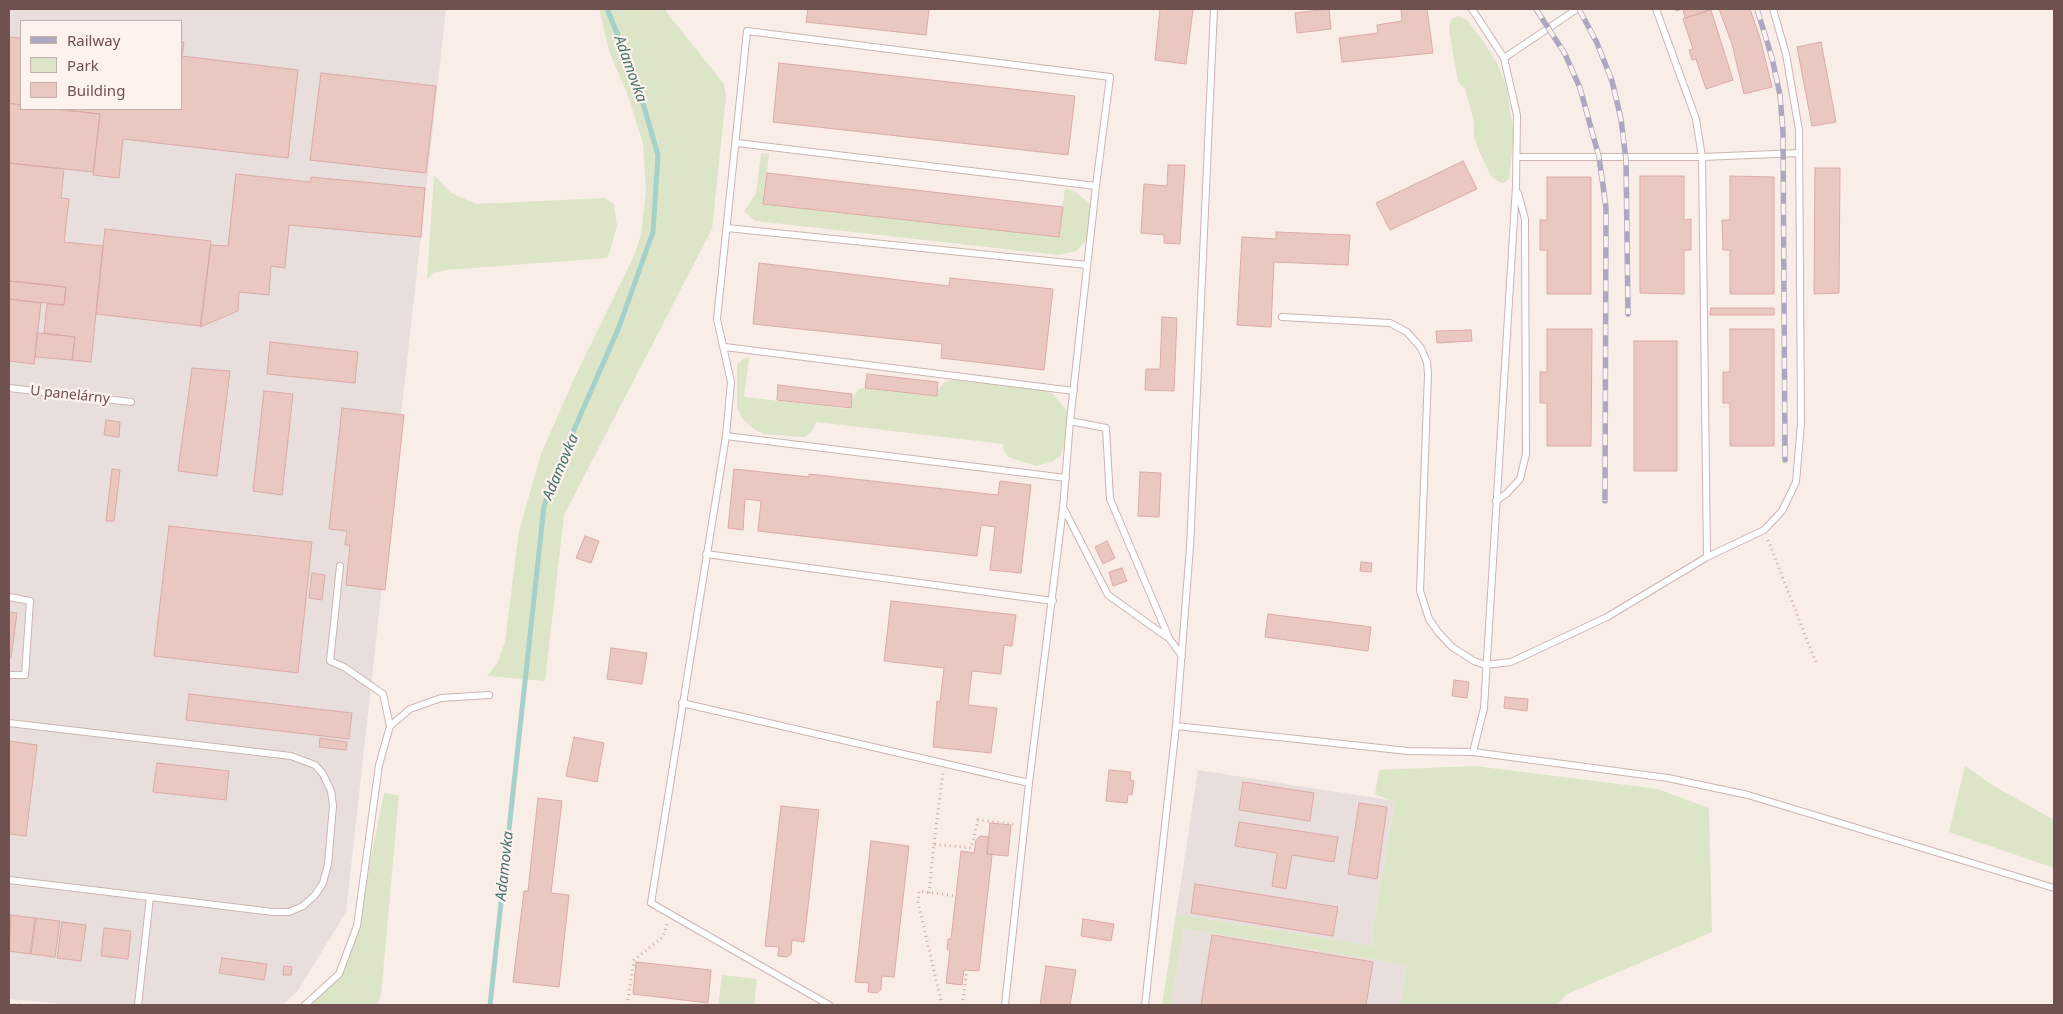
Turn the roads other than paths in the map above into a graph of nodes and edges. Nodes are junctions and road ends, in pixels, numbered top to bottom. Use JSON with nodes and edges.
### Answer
{"nodes":[{"id":1,"x":1214,"y":9,"type":"edge"},
{"id":2,"x":1472,"y":9,"type":"edge"},
{"id":3,"x":1577,"y":9,"type":"edge"},
{"id":4,"x":1656,"y":9,"type":"edge"},
{"id":5,"x":1773,"y":9,"type":"edge"},
{"id":6,"x":1504,"y":58,"type":"junction"},
{"id":7,"x":737,"y":143,"type":"junction"},
{"id":8,"x":1799,"y":153,"type":"junction"},
{"id":9,"x":1517,"y":157,"type":"junction"},
{"id":10,"x":1702,"y":157,"type":"junction"},
{"id":11,"x":1096,"y":186,"type":"junction"},
{"id":12,"x":1516,"y":186,"type":"junction"},
{"id":13,"x":727,"y":228,"type":"junction"},
{"id":14,"x":1087,"y":265,"type":"junction"},
{"id":15,"x":1282,"y":317,"type":"dead end"},
{"id":16,"x":724,"y":347,"type":"junction"},
{"id":17,"x":9,"y":388,"type":"edge"},
{"id":18,"x":1074,"y":391,"type":"junction"},
{"id":19,"x":131,"y":402,"type":"dead end"},
{"id":20,"x":1070,"y":421,"type":"junction"},
{"id":21,"x":726,"y":436,"type":"junction"},
{"id":22,"x":1066,"y":478,"type":"junction"},
{"id":23,"x":1496,"y":501,"type":"junction"},
{"id":24,"x":1063,"y":508,"type":"junction"},
{"id":25,"x":706,"y":554,"type":"junction"},
{"id":26,"x":1706,"y":557,"type":"junction"},
{"id":27,"x":340,"y":566,"type":"dead end"},
{"id":28,"x":9,"y":597,"type":"edge"},
{"id":29,"x":1053,"y":601,"type":"junction"},
{"id":30,"x":1169,"y":638,"type":"junction"},
{"id":31,"x":1182,"y":656,"type":"junction"},
{"id":32,"x":1485,"y":665,"type":"junction"},
{"id":33,"x":9,"y":675,"type":"edge"},
{"id":34,"x":489,"y":695,"type":"dead end"},
{"id":35,"x":682,"y":703,"type":"junction"},
{"id":36,"x":9,"y":722,"type":"edge"},
{"id":37,"x":390,"y":726,"type":"junction"},
{"id":38,"x":1176,"y":726,"type":"junction"},
{"id":39,"x":1472,"y":752,"type":"junction"},
{"id":40,"x":1029,"y":783,"type":"junction"},
{"id":41,"x":9,"y":880,"type":"edge"},
{"id":42,"x":2054,"y":888,"type":"edge"},
{"id":43,"x":150,"y":898,"type":"junction"},
{"id":44,"x":138,"y":1005,"type":"edge"},
{"id":45,"x":305,"y":1005,"type":"edge"},
{"id":46,"x":829,"y":1005,"type":"edge"},
{"id":47,"x":1005,"y":1005,"type":"edge"},
{"id":48,"x":1145,"y":1005,"type":"edge"}],
"edges":[{"from":1,"to":31,"type":"lane"},
{"from":2,"to":6,"type":"lane"},
{"from":3,"to":6,"type":"lane"},
{"from":4,"to":10,"type":"lane"},
{"from":5,"to":8,"type":"lane"},
{"from":6,"to":9,"type":"lane"},
{"from":7,"to":11,"type":"lane"},
{"from":7,"to":11,"type":"lane"},
{"from":7,"to":13,"type":"lane"},
{"from":8,"to":10,"type":"lane"},
{"from":8,"to":26,"type":"lane"},
{"from":9,"to":10,"type":"lane"},
{"from":9,"to":12,"type":"lane"},
{"from":10,"to":26,"type":"lane"},
{"from":11,"to":14,"type":"lane"},
{"from":12,"to":23,"type":"lane"},
{"from":12,"to":23,"type":"lane"},
{"from":13,"to":14,"type":"lane"},
{"from":13,"to":16,"type":"lane"},
{"from":14,"to":18,"type":"lane"},
{"from":15,"to":32,"type":"lane"},
{"from":16,"to":18,"type":"lane"},
{"from":16,"to":21,"type":"lane"},
{"from":17,"to":19,"type":"lane","name":"U panelárny"},
{"from":18,"to":20,"type":"lane"},
{"from":20,"to":22,"type":"lane"},
{"from":20,"to":30,"type":"lane"},
{"from":21,"to":22,"type":"lane"},
{"from":21,"to":25,"type":"lane"},
{"from":22,"to":24,"type":"lane"},
{"from":23,"to":32,"type":"lane"},
{"from":24,"to":29,"type":"lane"},
{"from":24,"to":30,"type":"lane"},
{"from":25,"to":29,"type":"lane"},
{"from":25,"to":35,"type":"lane"},
{"from":26,"to":32,"type":"lane"},
{"from":27,"to":37,"type":"lane"},
{"from":28,"to":33,"type":"lane"},
{"from":29,"to":40,"type":"lane"},
{"from":30,"to":31,"type":"lane"},
{"from":31,"to":38,"type":"lane"},
{"from":32,"to":39,"type":"lane"},
{"from":34,"to":37,"type":"lane"},
{"from":35,"to":40,"type":"lane"},
{"from":35,"to":46,"type":"lane"},
{"from":36,"to":43,"type":"lane"},
{"from":37,"to":45,"type":"lane"},
{"from":38,"to":39,"type":"lane"},
{"from":38,"to":48,"type":"lane"},
{"from":39,"to":42,"type":"lane"},
{"from":40,"to":47,"type":"lane"},
{"from":41,"to":43,"type":"lane"},
{"from":43,"to":44,"type":"lane"}]}
